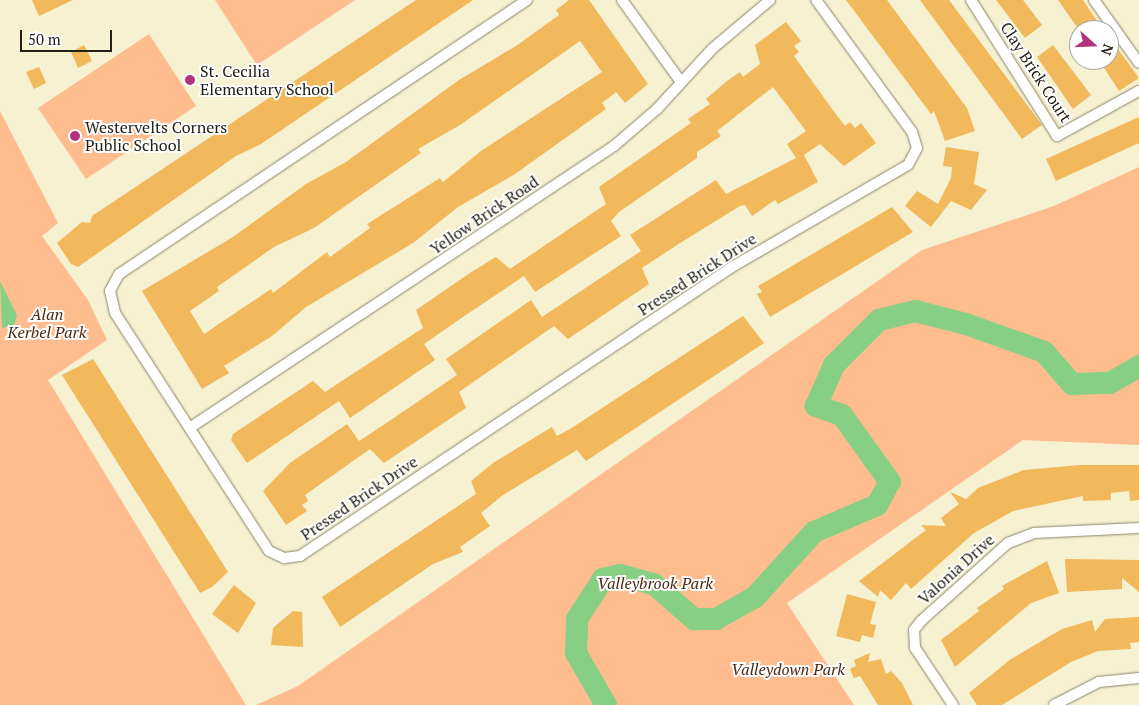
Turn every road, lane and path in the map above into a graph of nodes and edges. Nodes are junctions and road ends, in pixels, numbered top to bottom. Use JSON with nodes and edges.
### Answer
{"nodes":[{"id":1,"x":527,"y":0,"type":"edge"},
{"id":2,"x":622,"y":0,"type":"edge"},
{"id":3,"x":770,"y":0,"type":"edge"},
{"id":4,"x":816,"y":0,"type":"edge"},
{"id":5,"x":970,"y":0,"type":"edge"},
{"id":6,"x":1094,"y":0,"type":"edge"},
{"id":7,"x":1139,"y":63,"type":"edge"},
{"id":8,"x":681,"y":82,"type":"junction"},
{"id":9,"x":1139,"y":91,"type":"edge"},
{"id":10,"x":191,"y":427,"type":"junction"},
{"id":11,"x":1139,"y":528,"type":"edge"},
{"id":12,"x":1139,"y":678,"type":"edge"},
{"id":13,"x":953,"y":705,"type":"edge"},
{"id":14,"x":1054,"y":705,"type":"edge"}],
"edges":[{"from":1,"to":10,"type":"street","name":"Pressed Brick Drive"},
{"from":2,"to":8,"type":"street"},
{"from":3,"to":8,"type":"street","name":"Yellow Brick Road"},
{"from":4,"to":10,"type":"street","name":"Pressed Brick Drive"},
{"from":5,"to":9,"type":"street","name":"Clay Brick Court"},
{"from":6,"to":7,"type":"street"},
{"from":8,"to":10,"type":"street","name":"Yellow Brick Road"},
{"from":11,"to":13,"type":"street","name":"Valonia Drive"},
{"from":12,"to":14,"type":"street"}]}
